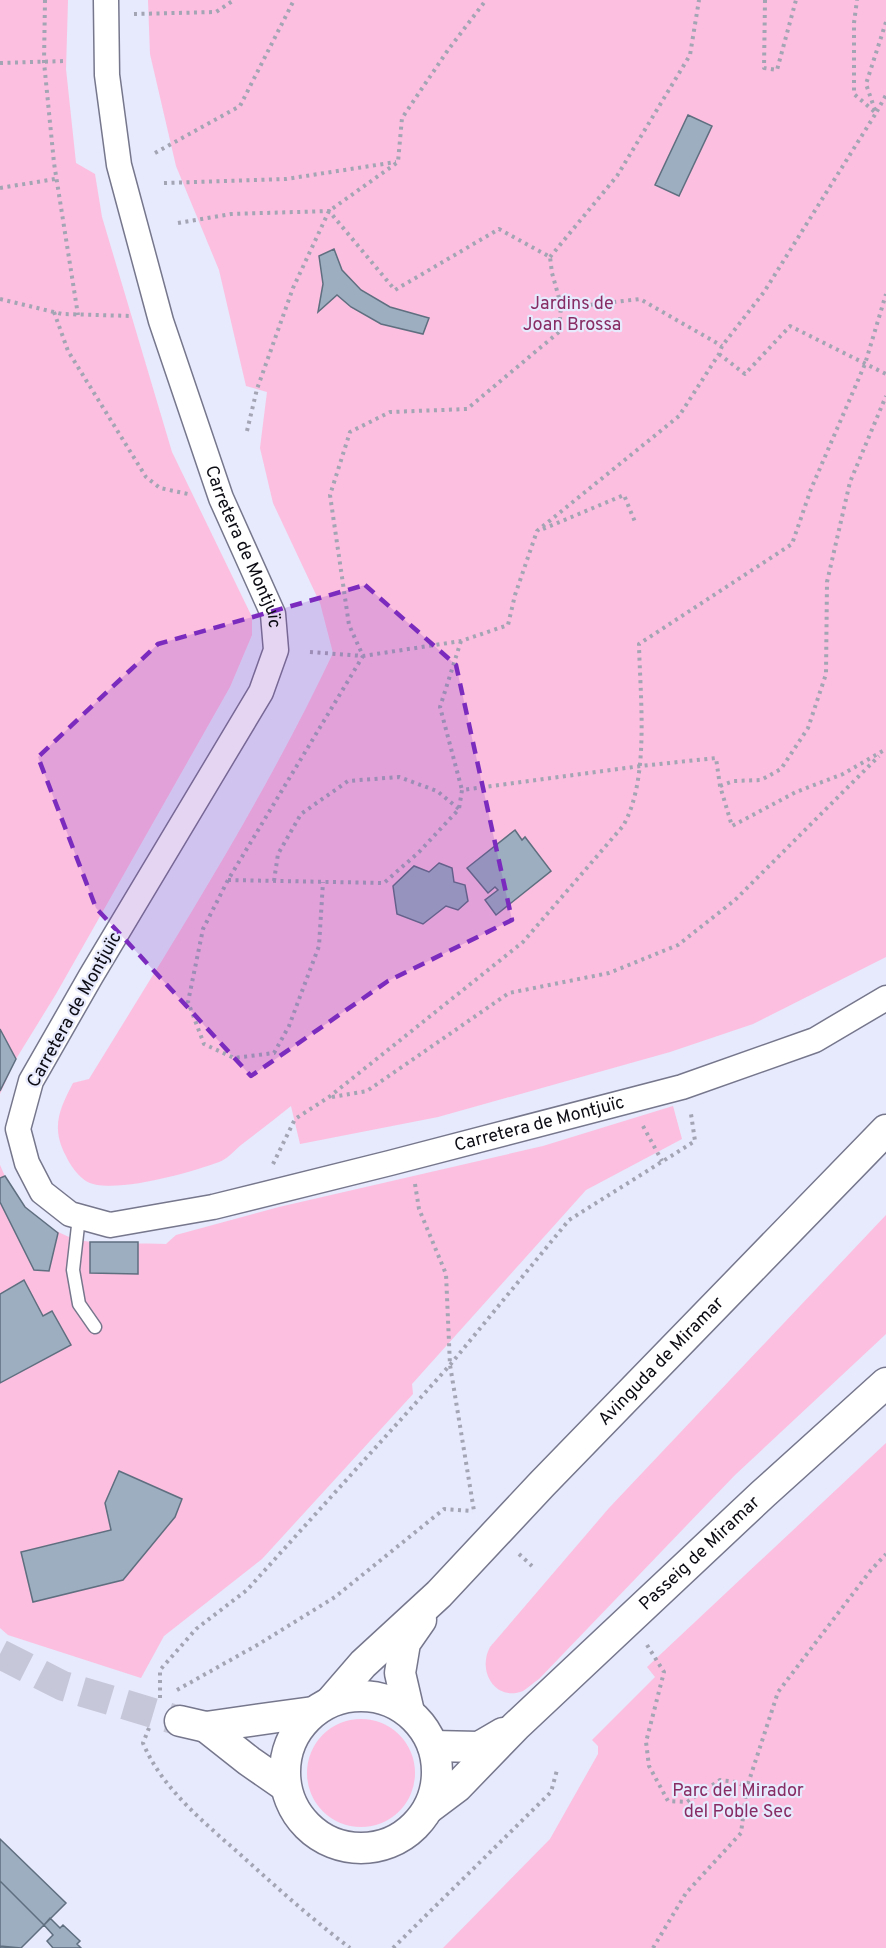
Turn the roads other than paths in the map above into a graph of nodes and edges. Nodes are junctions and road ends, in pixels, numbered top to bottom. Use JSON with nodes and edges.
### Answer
{"nodes":[{"id":1,"x":106,"y":0,"type":"edge"},
{"id":2,"x":886,"y":998,"type":"edge"},
{"id":3,"x":886,"y":1130,"type":"edge"},
{"id":4,"x":80,"y":1217,"type":"junction"},
{"id":5,"x":96,"y":1327,"type":"dead end"},
{"id":6,"x":886,"y":1383,"type":"edge"},
{"id":7,"x":439,"y":1594,"type":"junction"},
{"id":8,"x":322,"y":1707,"type":"junction"},
{"id":9,"x":410,"y":1712,"type":"junction"},
{"id":10,"x":516,"y":1726,"type":"junction"},
{"id":11,"x":433,"y":1746,"type":"junction"},
{"id":12,"x":285,"y":1786,"type":"junction"},
{"id":13,"x":429,"y":1808,"type":"junction"}],
"edges":[{"from":1,"to":4,"type":"street","name":"Carretera de Montjuïc"},
{"from":2,"to":4,"type":"street","name":"Carretera de Montjuïc"},
{"from":3,"to":7,"type":"street","name":"Avinguda de Miramar"},
{"from":4,"to":5,"type":"lane"},
{"from":6,"to":10,"type":"street","name":"Passeig de Miramar"},
{"from":7,"to":8,"type":"street","name":"Avinguda de Miramar"},
{"from":7,"to":9,"type":"street","name":"Avinguda de Miramar"},
{"from":8,"to":9,"type":"street"},
{"from":8,"to":12,"type":"street"},
{"from":8,"to":12,"type":"street"},
{"from":9,"to":11,"type":"street"},
{"from":10,"to":11,"type":"street","name":"Passeig de Miramar"},
{"from":10,"to":13,"type":"street","name":"Passeig de Miramar"},
{"from":11,"to":13,"type":"street"},
{"from":12,"to":13,"type":"street"}]}
